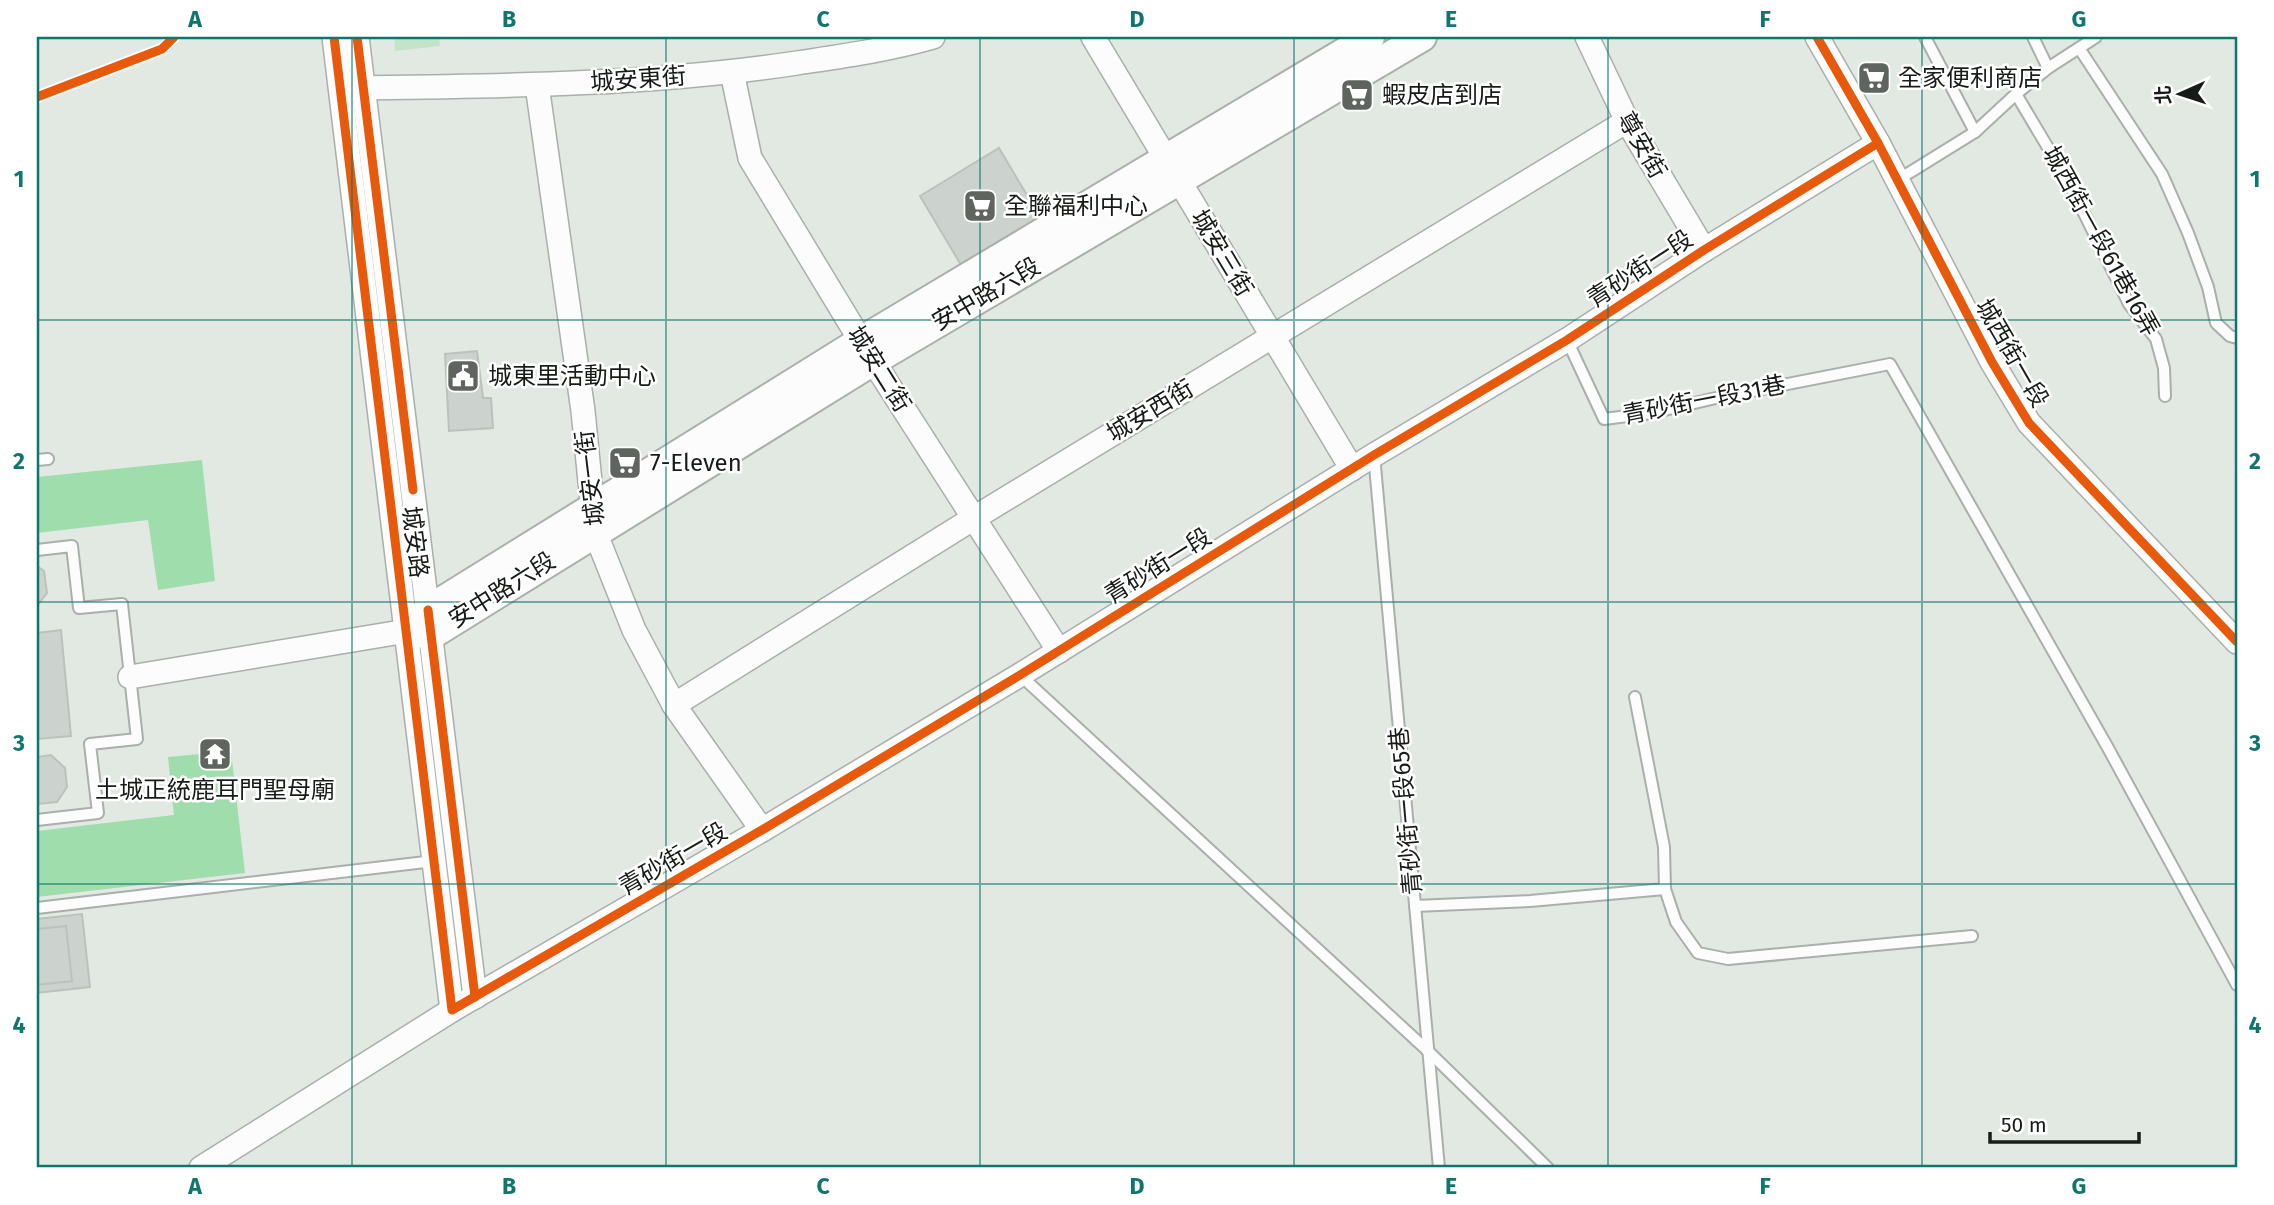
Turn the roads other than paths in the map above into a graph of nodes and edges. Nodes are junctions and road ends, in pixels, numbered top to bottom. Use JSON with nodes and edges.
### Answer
{"nodes":[{"id":1,"x":334,"y":37,"type":"edge"},
{"id":2,"x":357,"y":37,"type":"edge"},
{"id":3,"x":933,"y":37,"type":"edge"},
{"id":4,"x":1093,"y":37,"type":"edge"},
{"id":5,"x":1370,"y":37,"type":"edge"},
{"id":6,"x":1422,"y":37,"type":"edge"},
{"id":7,"x":1587,"y":37,"type":"edge"},
{"id":8,"x":1817,"y":37,"type":"edge"},
{"id":9,"x":1925,"y":37,"type":"edge"},
{"id":10,"x":2033,"y":37,"type":"edge"},
{"id":11,"x":2096,"y":37,"type":"edge"},
{"id":12,"x":891,"y":43,"type":"edge"},
{"id":13,"x":2079,"y":48,"type":"junction"},
{"id":14,"x":2049,"y":68,"type":"junction"},
{"id":15,"x":732,"y":72,"type":"junction"},
{"id":16,"x":537,"y":85,"type":"junction"},
{"id":17,"x":364,"y":87,"type":"junction"},
{"id":18,"x":340,"y":88,"type":"junction"},
{"id":19,"x":2016,"y":94,"type":"junction"},
{"id":20,"x":1627,"y":121,"type":"junction"},
{"id":21,"x":1975,"y":131,"type":"junction"},
{"id":22,"x":1878,"y":143,"type":"junction"},
{"id":23,"x":1172,"y":170,"type":"junction"},
{"id":24,"x":1896,"y":181,"type":"junction"},
{"id":25,"x":1704,"y":250,"type":"junction"},
{"id":26,"x":1272,"y":337,"type":"junction"},
{"id":27,"x":2237,"y":338,"type":"edge"},
{"id":28,"x":1567,"y":340,"type":"junction"},
{"id":29,"x":867,"y":351,"type":"junction"},
{"id":30,"x":2165,"y":396,"type":"dead end"},
{"id":31,"x":1374,"y":455,"type":"junction"},
{"id":32,"x":1352,"y":469,"type":"junction"},
{"id":33,"x":974,"y":518,"type":"junction"},
{"id":34,"x":593,"y":519,"type":"junction"},
{"id":35,"x":37,"y":550,"type":"edge"},
{"id":36,"x":422,"y":625,"type":"junction"},
{"id":37,"x":2237,"y":642,"type":"edge"},
{"id":38,"x":1059,"y":650,"type":"junction"},
{"id":39,"x":1020,"y":675,"type":"junction"},
{"id":40,"x":130,"y":677,"type":"junction"},
{"id":41,"x":1635,"y":697,"type":"dead end"},
{"id":42,"x":674,"y":705,"type":"junction"},
{"id":43,"x":37,"y":820,"type":"edge"},
{"id":44,"x":762,"y":830,"type":"junction"},
{"id":45,"x":434,"y":861,"type":"junction"},
{"id":46,"x":1665,"y":889,"type":"junction"},
{"id":47,"x":1415,"y":906,"type":"junction"},
{"id":48,"x":37,"y":908,"type":"edge"},
{"id":49,"x":1972,"y":936,"type":"dead end"},
{"id":50,"x":2237,"y":985,"type":"edge"},
{"id":51,"x":475,"y":997,"type":"junction"},
{"id":52,"x":452,"y":1010,"type":"junction"},
{"id":53,"x":1428,"y":1051,"type":"junction"},
{"id":54,"x":201,"y":1168,"type":"edge"},
{"id":55,"x":1439,"y":1168,"type":"edge"},
{"id":56,"x":1548,"y":1168,"type":"edge"}],
"edges":[{"from":1,"to":18,"type":"street","name":"城安路"},
{"from":2,"to":17,"type":"street","name":"城安路"},
{"from":3,"to":12,"type":"street","name":"城安東街"},
{"from":4,"to":23,"type":"street","name":"城安三街"},
{"from":5,"to":23,"type":"street","name":"安中路六段"},
{"from":6,"to":23,"type":"street","name":"安中路六段"},
{"from":7,"to":20,"type":"street","name":"尊安街"},
{"from":8,"to":22,"type":"street","name":"城西街一段"},
{"from":9,"to":21,"type":"lane"},
{"from":10,"to":14,"type":"lane"},
{"from":11,"to":13,"type":"lane"},
{"from":12,"to":15,"type":"street","name":"城安東街"},
{"from":13,"to":14,"type":"lane"},
{"from":13,"to":27,"type":"lane"},
{"from":14,"to":19,"type":"lane"},
{"from":15,"to":16,"type":"street","name":"城安東街"},
{"from":15,"to":29,"type":"street","name":"城安二街"},
{"from":16,"to":17,"type":"street","name":"城安東街"},
{"from":16,"to":34,"type":"street","name":"城安一街"},
{"from":17,"to":18,"type":"street","name":"城安東街"},
{"from":17,"to":36,"type":"street","name":"城安路"},
{"from":18,"to":36,"type":"street","name":"城安路"},
{"from":19,"to":21,"type":"lane"},
{"from":19,"to":30,"type":"lane","name":"城西街一段61巷16弄"},
{"from":20,"to":25,"type":"street","name":"尊安街"},
{"from":20,"to":26,"type":"street","name":"城安西街"},
{"from":21,"to":24,"type":"lane"},
{"from":22,"to":24,"type":"street","name":"城西街一段"},
{"from":22,"to":25,"type":"street","name":"青砂街一段"},
{"from":23,"to":26,"type":"street","name":"城安三街"},
{"from":23,"to":29,"type":"street","name":"安中路六段"},
{"from":24,"to":37,"type":"street","name":"城西街一段"},
{"from":25,"to":28,"type":"street","name":"青砂街一段"},
{"from":26,"to":32,"type":"street","name":"城安三街"},
{"from":26,"to":33,"type":"street","name":"城安西街"},
{"from":28,"to":31,"type":"street","name":"青砂街一段"},
{"from":28,"to":50,"type":"lane","name":"青砂街一段31巷"},
{"from":29,"to":33,"type":"street","name":"城安二街"},
{"from":29,"to":34,"type":"street","name":"安中路六段"},
{"from":31,"to":32,"type":"street","name":"青砂街一段"},
{"from":31,"to":47,"type":"lane","name":"青砂街一段65巷"},
{"from":32,"to":38,"type":"street","name":"青砂街一段"},
{"from":33,"to":38,"type":"street","name":"城安二街"},
{"from":33,"to":42,"type":"street","name":"城安西街"},
{"from":34,"to":36,"type":"street","name":"安中路六段"},
{"from":34,"to":42,"type":"street","name":"城安一街"},
{"from":35,"to":40,"type":"lane"},
{"from":36,"to":40,"type":"street"},
{"from":36,"to":45,"type":"street","name":"城安路"},
{"from":36,"to":51,"type":"street","name":"城安路"},
{"from":38,"to":39,"type":"street","name":"青砂街一段"},
{"from":39,"to":44,"type":"street","name":"青砂街一段"},
{"from":39,"to":53,"type":"lane"},
{"from":40,"to":43,"type":"lane"},
{"from":41,"to":46,"type":"lane"},
{"from":42,"to":44,"type":"street","name":"城安一街"},
{"from":44,"to":51,"type":"street","name":"青砂街一段"},
{"from":45,"to":48,"type":"lane"},
{"from":45,"to":52,"type":"street","name":"城安路"},
{"from":46,"to":47,"type":"lane"},
{"from":46,"to":49,"type":"lane"},
{"from":47,"to":53,"type":"lane","name":"青砂街一段65巷"},
{"from":51,"to":52,"type":"street","name":"青砂街一段"},
{"from":52,"to":54,"type":"street","name":"青砂街一段"},
{"from":53,"to":55,"type":"lane","name":"青砂街一段65巷"},
{"from":53,"to":56,"type":"lane"}]}
